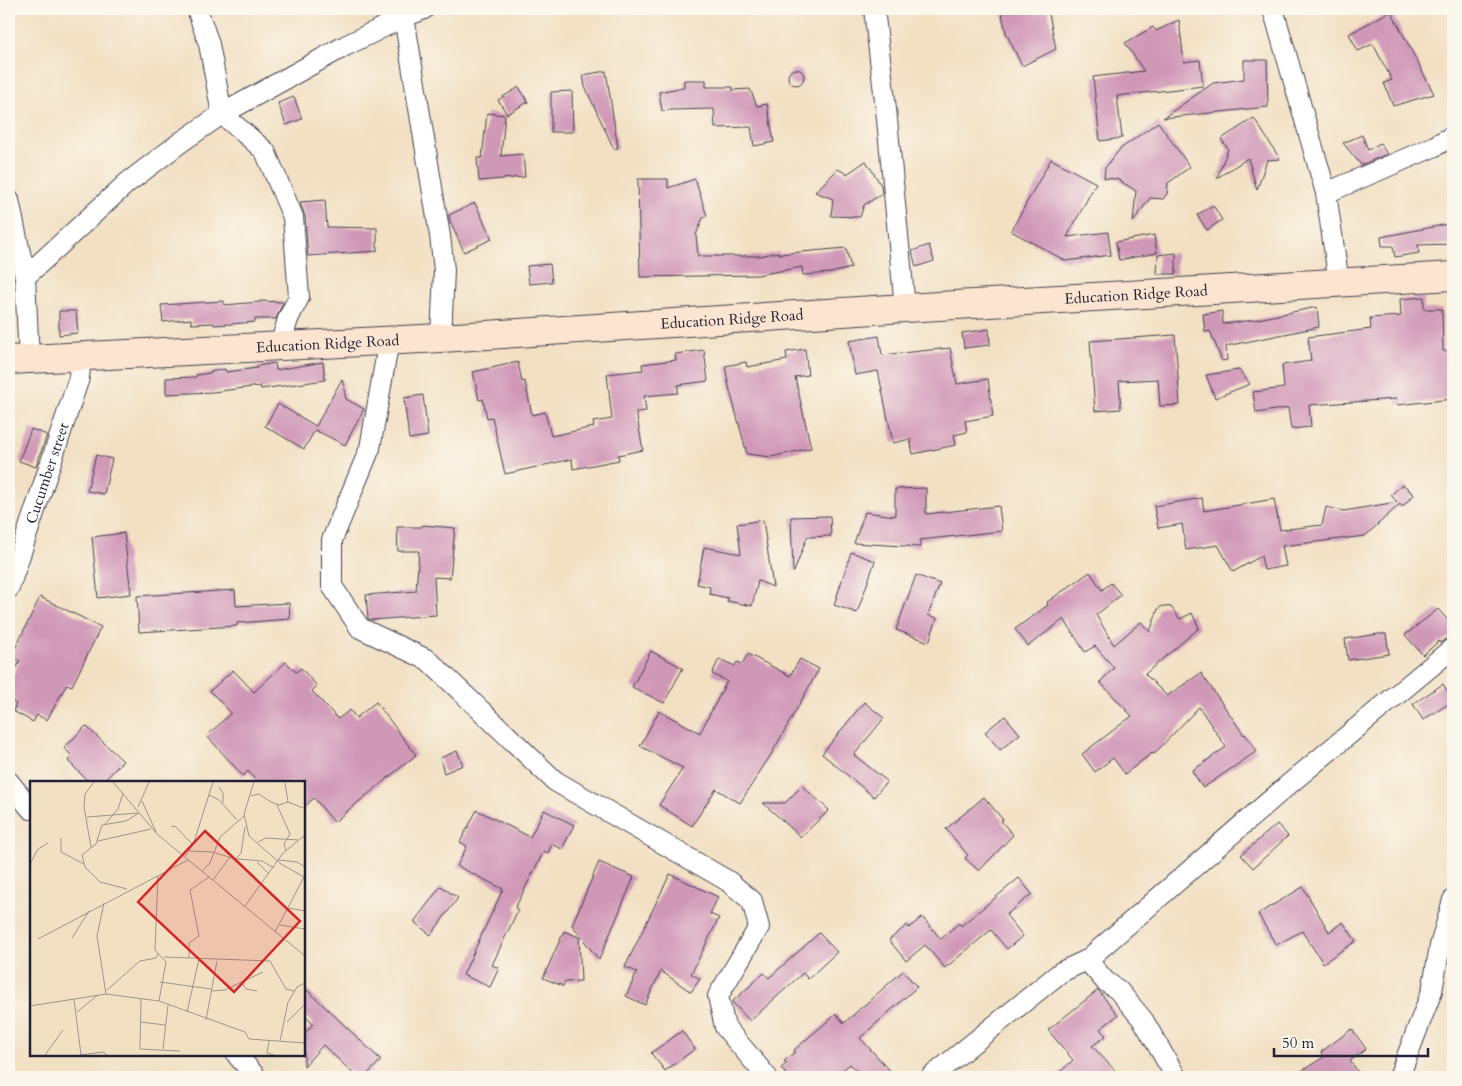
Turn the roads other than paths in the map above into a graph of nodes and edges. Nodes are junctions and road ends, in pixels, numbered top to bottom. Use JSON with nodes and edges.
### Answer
{"nodes":[{"id":1,"x":197,"y":9,"type":"edge"},
{"id":2,"x":424,"y":9,"type":"edge"},
{"id":3,"x":874,"y":9,"type":"edge"},
{"id":4,"x":1273,"y":9,"type":"edge"},
{"id":5,"x":404,"y":17,"type":"junction"},
{"id":6,"x":222,"y":114,"type":"junction"},
{"id":7,"x":1453,"y":136,"type":"edge"},
{"id":8,"x":1326,"y":193,"type":"junction"},
{"id":9,"x":9,"y":200,"type":"edge"},
{"id":10,"x":1453,"y":276,"type":"edge"},
{"id":11,"x":24,"y":277,"type":"junction"},
{"id":12,"x":1339,"y":283,"type":"junction"},
{"id":13,"x":905,"y":308,"type":"junction"},
{"id":14,"x":442,"y":338,"type":"junction"},
{"id":15,"x":389,"y":340,"type":"junction"},
{"id":16,"x":280,"y":346,"type":"junction"},
{"id":17,"x":81,"y":357,"type":"junction"},
{"id":18,"x":19,"y":360,"type":"edge"},
{"id":19,"x":9,"y":588,"type":"edge"},
{"id":20,"x":1453,"y":648,"type":"edge"},
{"id":21,"x":9,"y":782,"type":"edge"},
{"id":22,"x":30,"y":808,"type":"edge"},
{"id":23,"x":1453,"y":900,"type":"edge"},
{"id":24,"x":1446,"y":948,"type":"edge"},
{"id":25,"x":1087,"y":960,"type":"junction"},
{"id":26,"x":238,"y":1056,"type":"edge"},
{"id":27,"x":256,"y":1077,"type":"edge"},
{"id":28,"x":767,"y":1077,"type":"edge"},
{"id":29,"x":931,"y":1077,"type":"edge"},
{"id":30,"x":1176,"y":1077,"type":"edge"},
{"id":31,"x":1399,"y":1077,"type":"edge"}],
"edges":[{"from":1,"to":6,"type":"street"},
{"from":2,"to":5,"type":"street"},
{"from":3,"to":13,"type":"street"},
{"from":4,"to":8,"type":"street"},
{"from":5,"to":6,"type":"street"},
{"from":5,"to":14,"type":"street"},
{"from":6,"to":11,"type":"street"},
{"from":6,"to":16,"type":"street"},
{"from":7,"to":8,"type":"street"},
{"from":8,"to":12,"type":"street"},
{"from":9,"to":11,"type":"street"},
{"from":10,"to":12,"type":"main road","name":"Education Ridge Road"},
{"from":11,"to":18,"type":"street"},
{"from":12,"to":13,"type":"main road","name":"Education Ridge Road"},
{"from":13,"to":14,"type":"main road","name":"Education Ridge Road"},
{"from":14,"to":15,"type":"main road","name":"Education Ridge Road"},
{"from":15,"to":16,"type":"main road","name":"Education Ridge Road"},
{"from":15,"to":28,"type":"street"},
{"from":16,"to":17,"type":"main road","name":"Education Ridge Road"},
{"from":17,"to":18,"type":"main road","name":"Education Ridge Road"},
{"from":17,"to":19,"type":"street","name":"Cucumber street"},
{"from":20,"to":25,"type":"street"},
{"from":21,"to":22,"type":"street"},
{"from":23,"to":24,"type":"street"},
{"from":24,"to":31,"type":"street"},
{"from":25,"to":29,"type":"street"},
{"from":25,"to":30,"type":"street"},
{"from":26,"to":27,"type":"street"}]}
